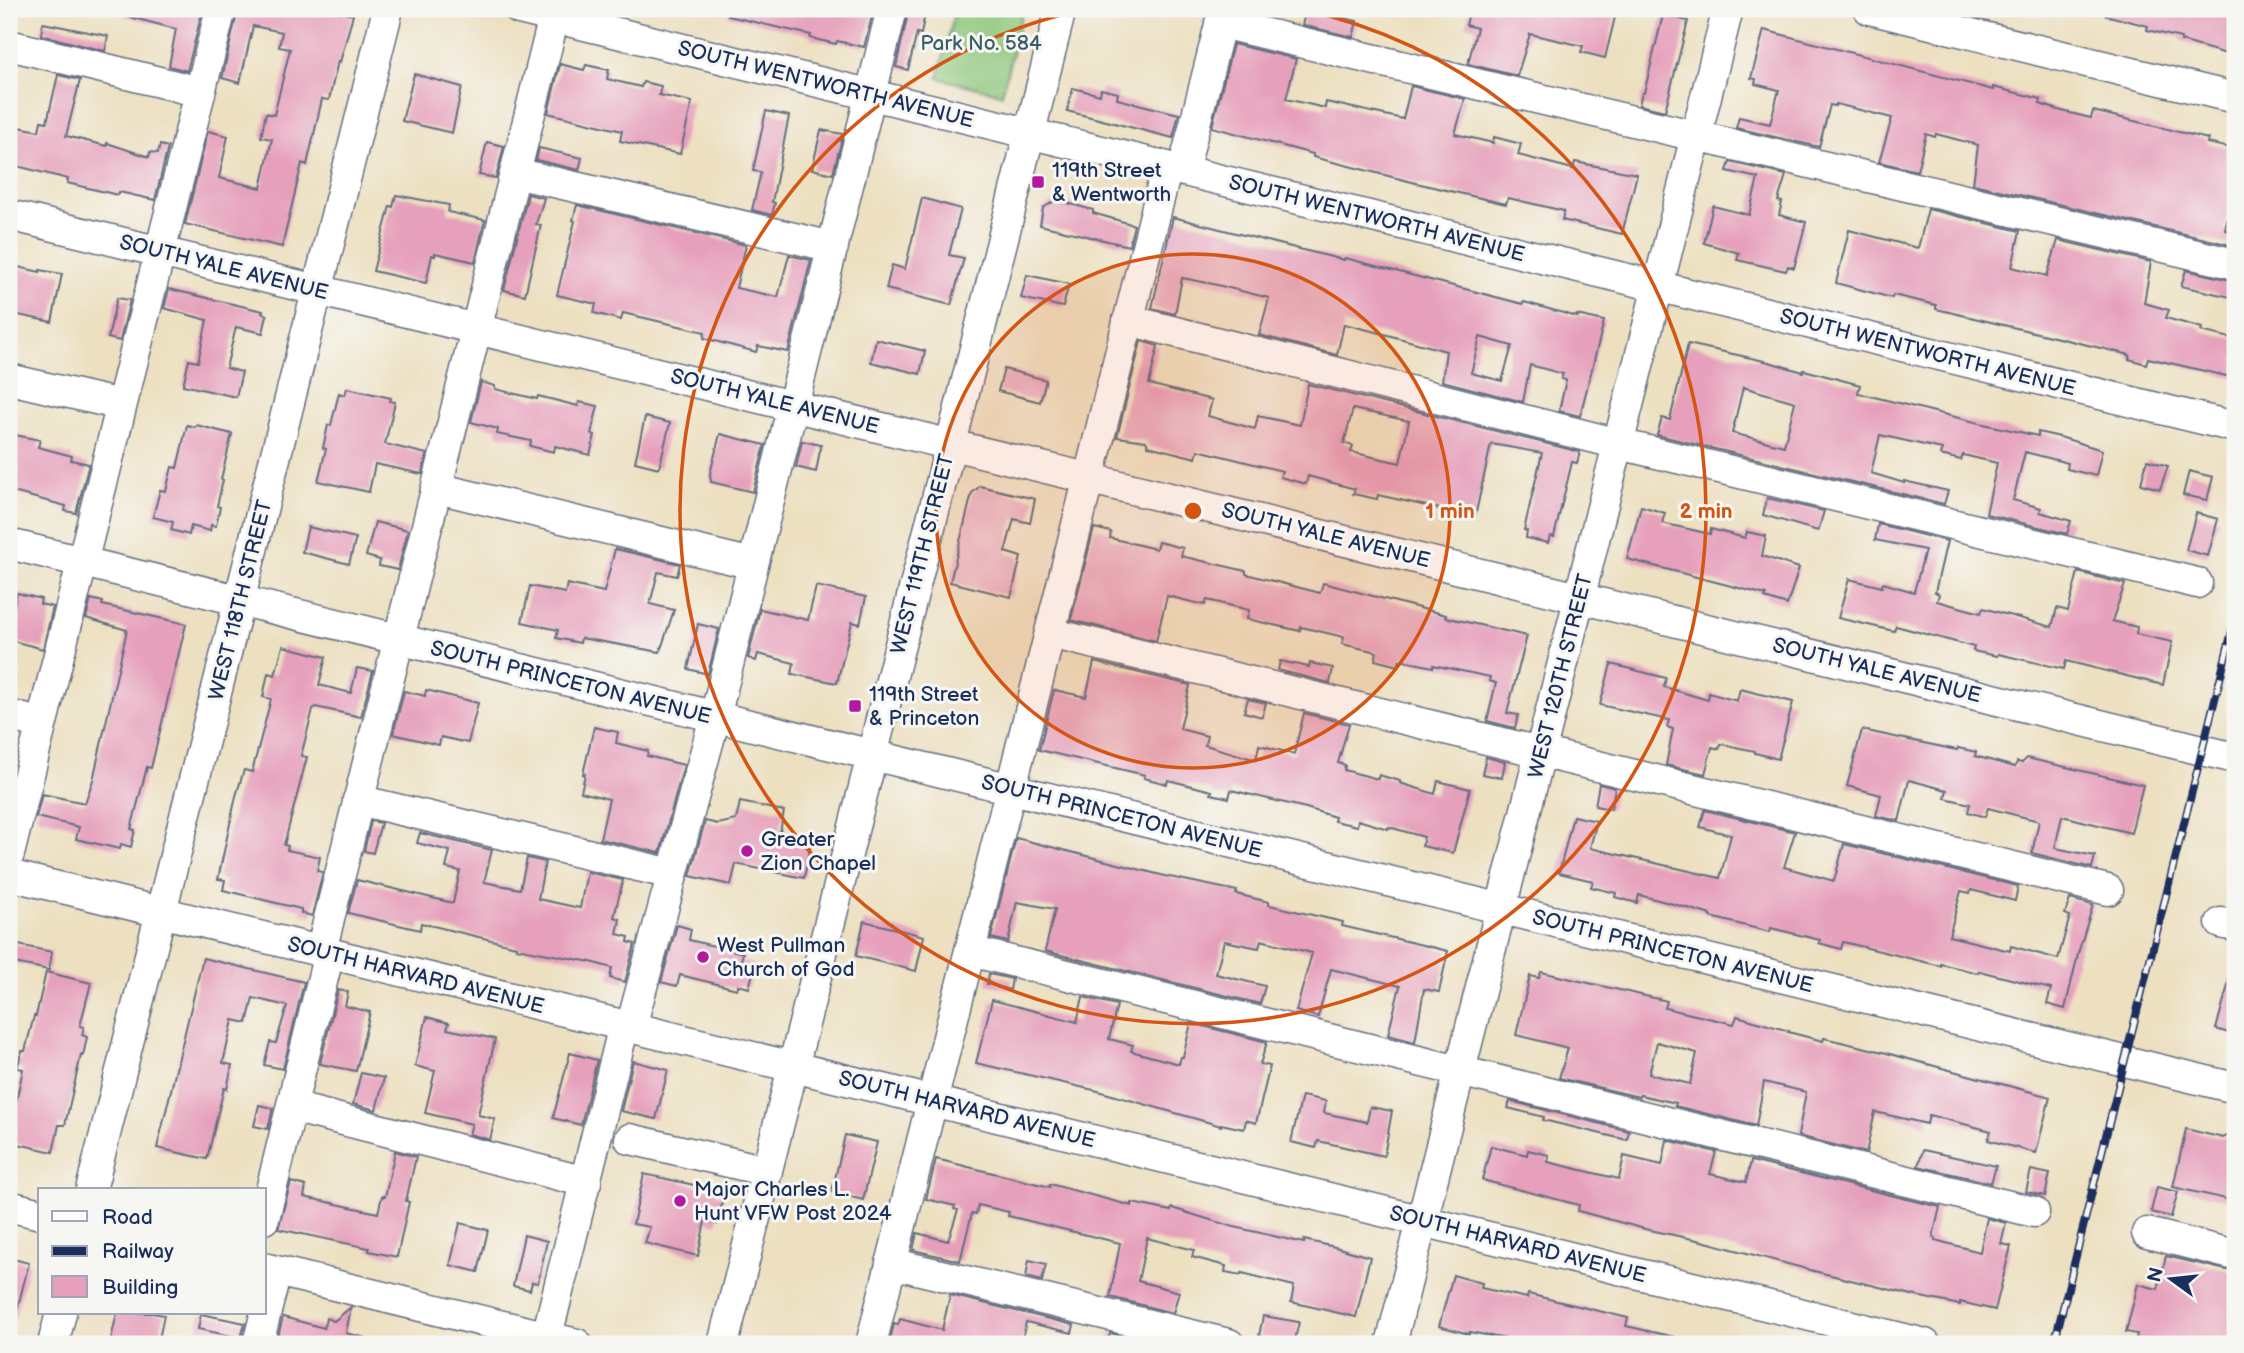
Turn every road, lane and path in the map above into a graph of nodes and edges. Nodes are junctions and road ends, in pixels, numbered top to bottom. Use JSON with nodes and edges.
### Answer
{"nodes":[{"id":1,"x":221,"y":9,"type":"edge"},
{"id":2,"x":388,"y":9,"type":"edge"},
{"id":3,"x":519,"y":9,"type":"edge"},
{"id":4,"x":892,"y":9,"type":"edge"},
{"id":5,"x":1061,"y":9,"type":"edge"},
{"id":6,"x":1728,"y":9,"type":"edge"},
{"id":7,"x":1869,"y":9,"type":"edge"},
{"id":8,"x":555,"y":13,"type":"edge"},
{"id":9,"x":1222,"y":16,"type":"edge"},
{"id":10,"x":9,"y":45,"type":"edge"},
{"id":11,"x":200,"y":92,"type":"junction"},
{"id":12,"x":871,"y":95,"type":"junction"},
{"id":13,"x":2235,"y":98,"type":"edge"},
{"id":14,"x":1029,"y":133,"type":"junction"},
{"id":15,"x":1696,"y":136,"type":"junction"},
{"id":16,"x":1175,"y":169,"type":"junction"},
{"id":17,"x":515,"y":173,"type":"junction"},
{"id":18,"x":9,"y":215,"type":"edge"},
{"id":19,"x":833,"y":247,"type":"junction"},
{"id":20,"x":160,"y":251,"type":"junction"},
{"id":21,"x":2235,"y":264,"type":"edge"},
{"id":22,"x":1658,"y":286,"type":"junction"},
{"id":23,"x":318,"y":289,"type":"junction"},
{"id":24,"x":1128,"y":320,"type":"junction"},
{"id":25,"x":477,"y":328,"type":"junction"},
{"id":26,"x":9,"y":379,"type":"edge"},
{"id":27,"x":121,"y":405,"type":"junction"},
{"id":28,"x":792,"y":405,"type":"junction"},
{"id":29,"x":2235,"y":427,"type":"edge"},
{"id":30,"x":950,"y":443,"type":"junction"},
{"id":31,"x":1619,"y":444,"type":"junction"},
{"id":32,"x":1089,"y":477,"type":"junction"},
{"id":33,"x":437,"y":488,"type":"junction"},
{"id":34,"x":9,"y":544,"type":"edge"},
{"id":35,"x":82,"y":562,"type":"junction"},
{"id":36,"x":753,"y":564,"type":"junction"},
{"id":37,"x":2197,"y":583,"type":"dead end"},
{"id":38,"x":1580,"y":597,"type":"junction"},
{"id":39,"x":240,"y":601,"type":"junction"},
{"id":40,"x":1050,"y":633,"type":"junction"},
{"id":41,"x":398,"y":639,"type":"junction"},
{"id":42,"x":9,"y":715,"type":"edge"},
{"id":43,"x":715,"y":717,"type":"junction"},
{"id":44,"x":41,"y":724,"type":"junction"},
{"id":45,"x":1541,"y":752,"type":"junction"},
{"id":46,"x":872,"y":755,"type":"junction"},
{"id":47,"x":2235,"y":758,"type":"edge"},
{"id":48,"x":1010,"y":789,"type":"junction"},
{"id":49,"x":358,"y":800,"type":"junction"},
{"id":50,"x":9,"y":854,"type":"edge"},
{"id":51,"x":672,"y":874,"type":"junction"},
{"id":52,"x":9,"y":875,"type":"edge"},
{"id":53,"x":2108,"y":890,"type":"dead end"},
{"id":54,"x":1501,"y":909,"type":"junction"},
{"id":55,"x":161,"y":912,"type":"junction"},
{"id":56,"x":970,"y":951,"type":"junction"},
{"id":57,"x":325,"y":952,"type":"junction"},
{"id":58,"x":628,"y":1026,"type":"junction"},
{"id":59,"x":793,"y":1067,"type":"junction"},
{"id":60,"x":1460,"y":1071,"type":"junction"},
{"id":61,"x":2235,"y":1088,"type":"edge"},
{"id":62,"x":932,"y":1101,"type":"junction"},
{"id":63,"x":292,"y":1107,"type":"junction"},
{"id":64,"x":630,"y":1139,"type":"dead end"},
{"id":65,"x":767,"y":1171,"type":"junction"},
{"id":66,"x":586,"y":1182,"type":"junction"},
{"id":67,"x":92,"y":1188,"type":"edge"},
{"id":68,"x":9,"y":1206,"type":"edge"},
{"id":69,"x":266,"y":1211,"type":"edge"},
{"id":70,"x":2034,"y":1212,"type":"dead end"},
{"id":71,"x":38,"y":1213,"type":"edge"},
{"id":72,"x":1422,"y":1221,"type":"junction"},
{"id":73,"x":2147,"y":1233,"type":"dead end"},
{"id":74,"x":2235,"y":1255,"type":"edge"},
{"id":75,"x":891,"y":1263,"type":"junction"},
{"id":76,"x":270,"y":1270,"type":"edge"},
{"id":77,"x":266,"y":1295,"type":"edge"},
{"id":78,"x":61,"y":1314,"type":"edge"},
{"id":79,"x":263,"y":1314,"type":"edge"},
{"id":80,"x":546,"y":1340,"type":"edge"},
{"id":81,"x":53,"y":1344,"type":"edge"},
{"id":82,"x":258,"y":1344,"type":"edge"},
{"id":83,"x":577,"y":1344,"type":"edge"},
{"id":84,"x":723,"y":1344,"type":"edge"},
{"id":85,"x":871,"y":1344,"type":"edge"},
{"id":86,"x":1229,"y":1344,"type":"edge"},
{"id":87,"x":1391,"y":1344,"type":"edge"},
{"id":88,"x":1925,"y":1344,"type":"edge"}],
"edges":[{"from":1,"to":11,"type":"street"},
{"from":2,"to":23,"type":"street","name":"WEST 118TH STREET"},
{"from":3,"to":8,"type":"street","name":"SOUTH WENTWORTH AVENUE"},
{"from":4,"to":12,"type":"street"},
{"from":5,"to":14,"type":"street","name":"WEST 119TH STREET"},
{"from":6,"to":15,"type":"street","name":"WEST 120TH STREET"},
{"from":7,"to":13,"type":"street"},
{"from":8,"to":12,"type":"street","name":"SOUTH WENTWORTH AVENUE"},
{"from":8,"to":17,"type":"street"},
{"from":9,"to":15,"type":"street"},
{"from":9,"to":16,"type":"street"},
{"from":10,"to":11,"type":"street"},
{"from":11,"to":20,"type":"street"},
{"from":12,"to":14,"type":"street","name":"SOUTH WENTWORTH AVENUE"},
{"from":12,"to":19,"type":"street"},
{"from":14,"to":16,"type":"street","name":"SOUTH WENTWORTH AVENUE"},
{"from":14,"to":30,"type":"street","name":"WEST 119TH STREET"},
{"from":15,"to":21,"type":"street"},
{"from":15,"to":22,"type":"street","name":"WEST 120TH STREET"},
{"from":16,"to":22,"type":"street","name":"SOUTH WENTWORTH AVENUE"},
{"from":16,"to":24,"type":"street"},
{"from":17,"to":19,"type":"street"},
{"from":17,"to":25,"type":"street"},
{"from":18,"to":20,"type":"street","name":"SOUTH YALE AVENUE"},
{"from":19,"to":28,"type":"street"},
{"from":20,"to":23,"type":"street","name":"SOUTH YALE AVENUE"},
{"from":20,"to":27,"type":"street"},
{"from":22,"to":29,"type":"street","name":"SOUTH WENTWORTH AVENUE"},
{"from":22,"to":31,"type":"street","name":"WEST 120TH STREET"},
{"from":23,"to":25,"type":"street","name":"SOUTH YALE AVENUE"},
{"from":23,"to":39,"type":"street","name":"WEST 118TH STREET"},
{"from":24,"to":31,"type":"street"},
{"from":24,"to":32,"type":"street"},
{"from":25,"to":28,"type":"street","name":"SOUTH YALE AVENUE"},
{"from":25,"to":33,"type":"street"},
{"from":26,"to":27,"type":"street"},
{"from":27,"to":35,"type":"street"},
{"from":28,"to":30,"type":"street","name":"SOUTH YALE AVENUE"},
{"from":28,"to":36,"type":"street"},
{"from":30,"to":32,"type":"street","name":"SOUTH YALE AVENUE"},
{"from":30,"to":46,"type":"street","name":"WEST 119TH STREET"},
{"from":31,"to":37,"type":"street"},
{"from":31,"to":38,"type":"street","name":"WEST 120TH STREET"},
{"from":32,"to":38,"type":"street","name":"SOUTH YALE AVENUE"},
{"from":32,"to":40,"type":"street"},
{"from":33,"to":36,"type":"street"},
{"from":33,"to":41,"type":"street"},
{"from":34,"to":35,"type":"street","name":"SOUTH PRINCETON AVENUE"},
{"from":35,"to":39,"type":"street","name":"SOUTH PRINCETON AVENUE"},
{"from":35,"to":44,"type":"street"},
{"from":36,"to":43,"type":"street"},
{"from":38,"to":45,"type":"street","name":"WEST 120TH STREET"},
{"from":38,"to":47,"type":"street","name":"SOUTH YALE AVENUE"},
{"from":39,"to":41,"type":"street","name":"SOUTH PRINCETON AVENUE"},
{"from":39,"to":55,"type":"street","name":"WEST 118TH STREET"},
{"from":40,"to":45,"type":"street"},
{"from":40,"to":48,"type":"street"},
{"from":41,"to":43,"type":"street","name":"SOUTH PRINCETON AVENUE"},
{"from":41,"to":49,"type":"street"},
{"from":42,"to":44,"type":"street"},
{"from":43,"to":46,"type":"street","name":"SOUTH PRINCETON AVENUE"},
{"from":43,"to":51,"type":"street"},
{"from":44,"to":50,"type":"street"},
{"from":45,"to":53,"type":"street"},
{"from":45,"to":54,"type":"street","name":"WEST 120TH STREET"},
{"from":46,"to":48,"type":"street","name":"SOUTH PRINCETON AVENUE"},
{"from":46,"to":59,"type":"street","name":"WEST 119TH STREET"},
{"from":48,"to":54,"type":"street","name":"SOUTH PRINCETON AVENUE"},
{"from":48,"to":56,"type":"street"},
{"from":49,"to":51,"type":"street"},
{"from":49,"to":57,"type":"street"},
{"from":51,"to":58,"type":"street"},
{"from":52,"to":55,"type":"street","name":"SOUTH HARVARD AVENUE"},
{"from":54,"to":60,"type":"street","name":"WEST 120TH STREET"},
{"from":54,"to":61,"type":"street","name":"SOUTH PRINCETON AVENUE"},
{"from":55,"to":57,"type":"street","name":"SOUTH HARVARD AVENUE"},
{"from":55,"to":67,"type":"street","name":"WEST 118TH STREET"},
{"from":56,"to":60,"type":"street"},
{"from":56,"to":62,"type":"street"},
{"from":57,"to":58,"type":"street","name":"SOUTH HARVARD AVENUE"},
{"from":57,"to":63,"type":"street"},
{"from":58,"to":59,"type":"street","name":"SOUTH HARVARD AVENUE"},
{"from":58,"to":66,"type":"street"},
{"from":59,"to":62,"type":"street","name":"SOUTH HARVARD AVENUE"},
{"from":59,"to":65,"type":"street","name":"WEST 119TH STREET"},
{"from":60,"to":70,"type":"street"},
{"from":60,"to":72,"type":"street","name":"WEST 120TH STREET"},
{"from":62,"to":72,"type":"street","name":"SOUTH HARVARD AVENUE"},
{"from":62,"to":75,"type":"street"},
{"from":63,"to":66,"type":"street"},
{"from":63,"to":69,"type":"street"},
{"from":64,"to":65,"type":"street"},
{"from":65,"to":84,"type":"street","name":"WEST 119TH STREET"},
{"from":66,"to":80,"type":"street"},
{"from":68,"to":71,"type":"street"},
{"from":72,"to":87,"type":"street","name":"WEST 120TH STREET"},
{"from":72,"to":88,"type":"street","name":"SOUTH HARVARD AVENUE"},
{"from":73,"to":74,"type":"street"},
{"from":75,"to":85,"type":"street"},
{"from":75,"to":86,"type":"street"},
{"from":76,"to":77,"type":"street"},
{"from":76,"to":80,"type":"street"},
{"from":78,"to":81,"type":"street"},
{"from":79,"to":82,"type":"street"},
{"from":80,"to":83,"type":"street"}]}
